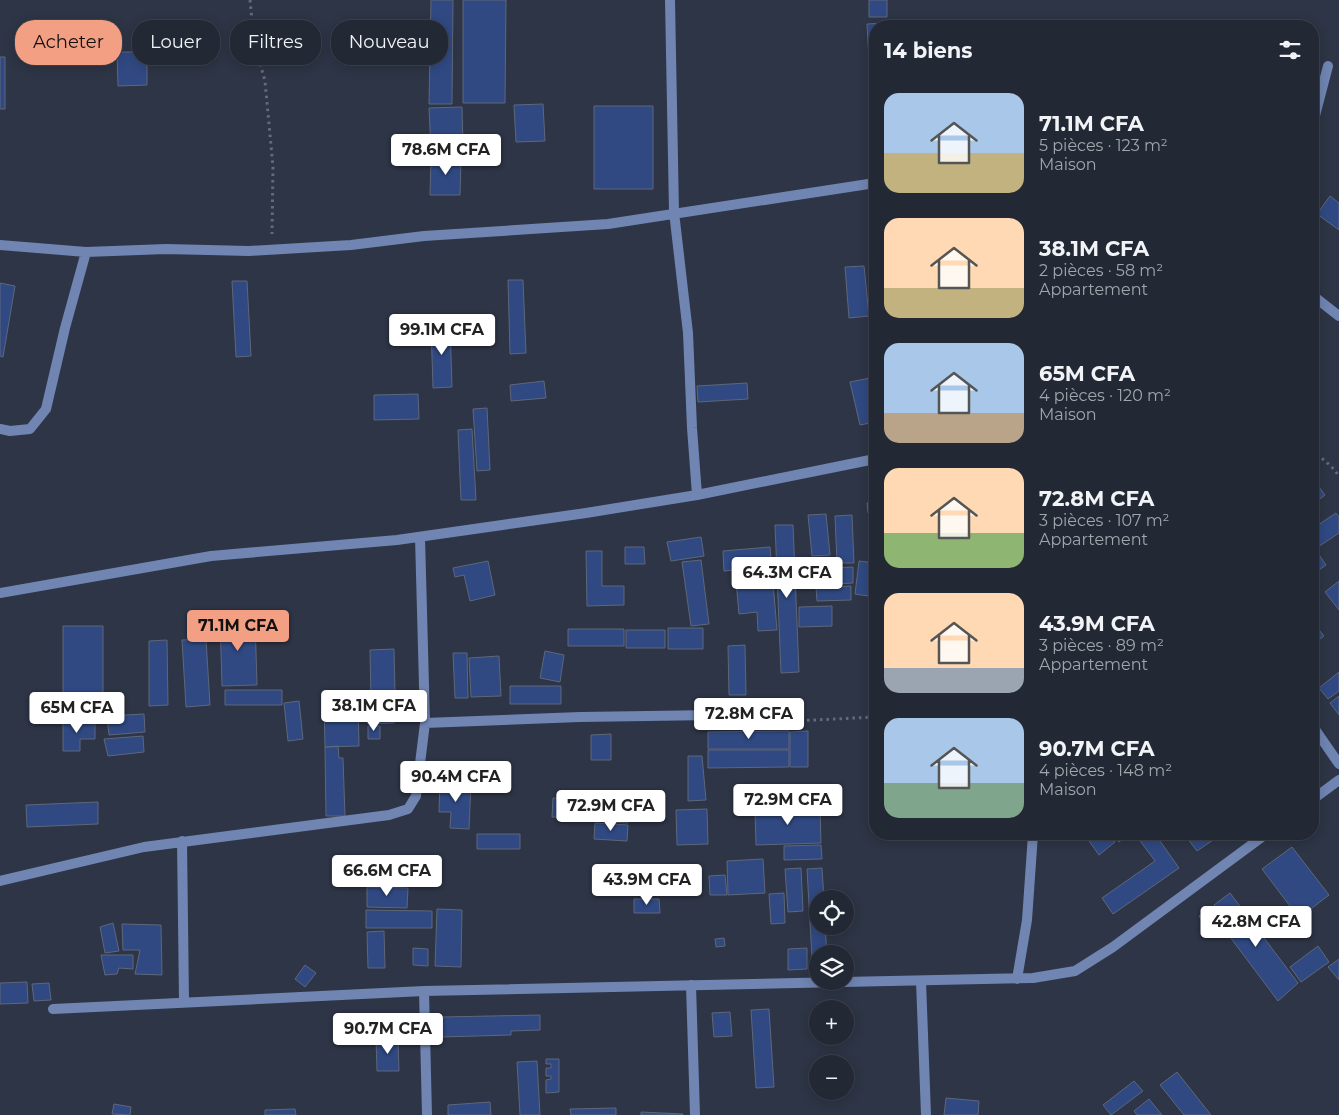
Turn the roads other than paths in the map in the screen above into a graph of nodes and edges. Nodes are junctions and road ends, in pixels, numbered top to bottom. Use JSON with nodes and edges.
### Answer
{"nodes":[{"id":1,"x":670,"y":0,"type":"edge"},
{"id":2,"x":1328,"y":66,"type":"dead end"},
{"id":3,"x":1319,"y":100,"type":"edge"},
{"id":4,"x":869,"y":184,"type":"edge"},
{"id":5,"x":674,"y":212,"type":"junction"},
{"id":6,"x":0,"y":245,"type":"edge"},
{"id":7,"x":86,"y":252,"type":"junction"},
{"id":8,"x":1319,"y":300,"type":"edge"},
{"id":9,"x":1339,"y":316,"type":"edge"},
{"id":10,"x":0,"y":430,"type":"edge"},
{"id":11,"x":869,"y":460,"type":"edge"},
{"id":12,"x":697,"y":495,"type":"junction"},
{"id":13,"x":420,"y":537,"type":"junction"},
{"id":14,"x":0,"y":593,"type":"edge"},
{"id":15,"x":777,"y":714,"type":"road end"},
{"id":16,"x":425,"y":723,"type":"junction"},
{"id":17,"x":1319,"y":735,"type":"edge"},
{"id":18,"x":1339,"y":764,"type":"edge"},
{"id":19,"x":1339,"y":780,"type":"edge"},
{"id":20,"x":1319,"y":795,"type":"edge"},
{"id":21,"x":1033,"y":840,"type":"edge"},
{"id":22,"x":1258,"y":840,"type":"edge"},
{"id":23,"x":182,"y":841,"type":"junction"},
{"id":24,"x":0,"y":881,"type":"edge"},
{"id":25,"x":1017,"y":979,"type":"junction"},
{"id":26,"x":921,"y":981,"type":"junction"},
{"id":27,"x":691,"y":985,"type":"junction"},
{"id":28,"x":424,"y":991,"type":"junction"},
{"id":29,"x":184,"y":1001,"type":"junction"},
{"id":30,"x":53,"y":1009,"type":"dead end"},
{"id":31,"x":427,"y":1115,"type":"edge"},
{"id":32,"x":695,"y":1115,"type":"edge"},
{"id":33,"x":926,"y":1115,"type":"edge"}],
"edges":[{"from":1,"to":5,"type":"street"},
{"from":2,"to":3,"type":"street"},
{"from":4,"to":5,"type":"street"},
{"from":5,"to":7,"type":"street"},
{"from":5,"to":12,"type":"street"},
{"from":6,"to":7,"type":"street"},
{"from":7,"to":10,"type":"street"},
{"from":8,"to":9,"type":"street"},
{"from":11,"to":12,"type":"street"},
{"from":12,"to":13,"type":"street"},
{"from":13,"to":14,"type":"street"},
{"from":13,"to":16,"type":"street"},
{"from":15,"to":16,"type":"street"},
{"from":16,"to":23,"type":"street"},
{"from":17,"to":18,"type":"street"},
{"from":19,"to":20,"type":"street"},
{"from":21,"to":25,"type":"street"},
{"from":22,"to":25,"type":"street"},
{"from":23,"to":24,"type":"street"},
{"from":23,"to":29,"type":"street"},
{"from":25,"to":26,"type":"street"},
{"from":26,"to":27,"type":"street"},
{"from":26,"to":33,"type":"street"},
{"from":27,"to":28,"type":"street"},
{"from":27,"to":32,"type":"street"},
{"from":28,"to":29,"type":"street"},
{"from":28,"to":31,"type":"street"},
{"from":29,"to":30,"type":"street"}]}
